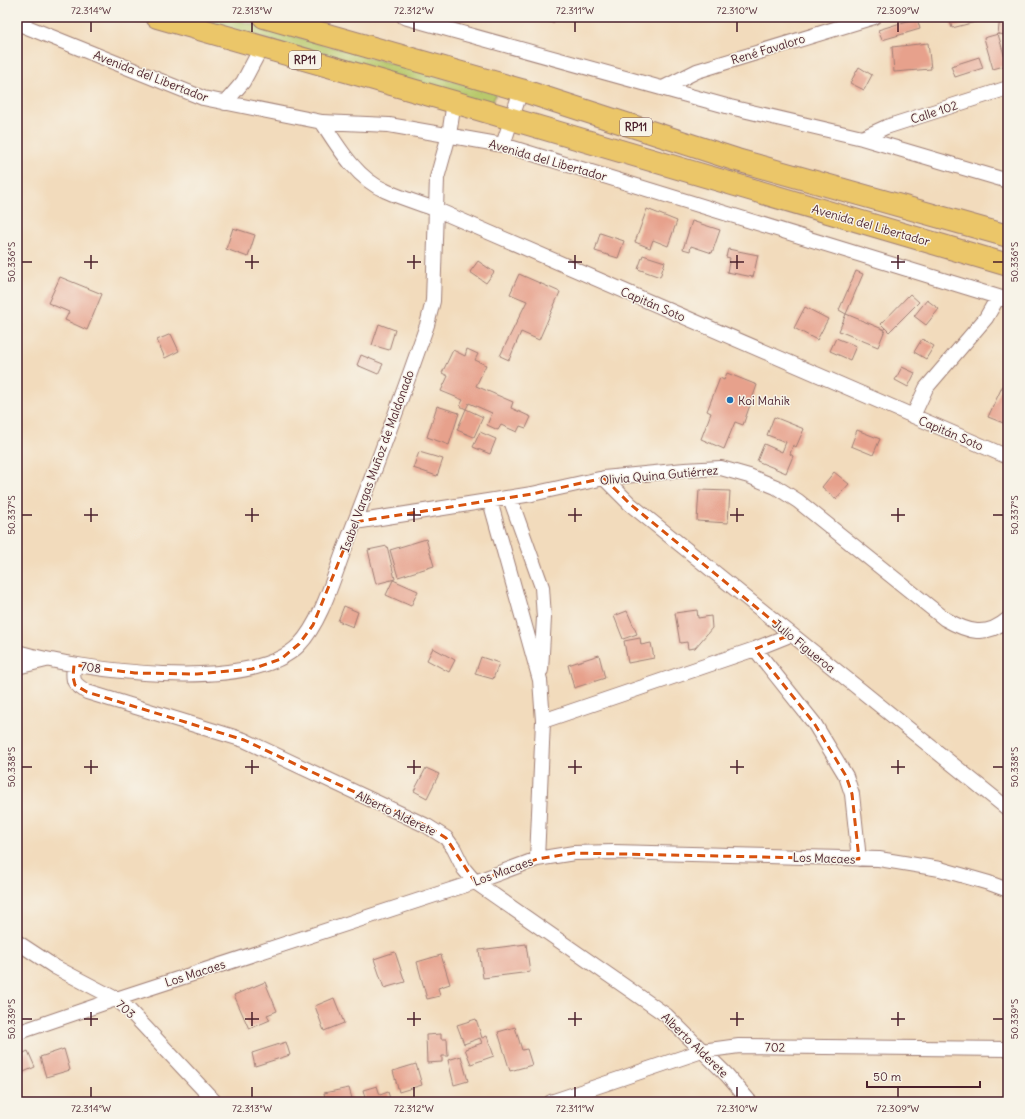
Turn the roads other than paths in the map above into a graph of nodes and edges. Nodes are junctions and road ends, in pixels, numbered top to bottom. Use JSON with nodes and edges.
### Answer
{"nodes":[{"id":1,"x":157,"y":17,"type":"edge"},
{"id":2,"x":264,"y":17,"type":"edge"},
{"id":3,"x":404,"y":17,"type":"edge"},
{"id":4,"x":874,"y":17,"type":"edge"},
{"id":5,"x":17,"y":23,"type":"edge"},
{"id":6,"x":261,"y":48,"type":"junction"},
{"id":7,"x":663,"y":88,"type":"junction"},
{"id":8,"x":1008,"y":88,"type":"edge"},
{"id":9,"x":521,"y":90,"type":"junction"},
{"id":10,"x":454,"y":102,"type":"junction"},
{"id":11,"x":225,"y":103,"type":"junction"},
{"id":12,"x":512,"y":119,"type":"junction"},
{"id":13,"x":322,"y":122,"type":"junction"},
{"id":14,"x":449,"y":135,"type":"junction"},
{"id":15,"x":862,"y":138,"type":"junction"},
{"id":16,"x":503,"y":145,"type":"junction"},
{"id":17,"x":1008,"y":181,"type":"edge"},
{"id":18,"x":435,"y":209,"type":"junction"},
{"id":19,"x":1008,"y":236,"type":"edge"},
{"id":20,"x":1008,"y":264,"type":"edge"},
{"id":21,"x":1003,"y":299,"type":"edge"},
{"id":22,"x":913,"y":416,"type":"junction"},
{"id":23,"x":1008,"y":457,"type":"edge"},
{"id":24,"x":604,"y":478,"type":"junction"},
{"id":25,"x":510,"y":498,"type":"junction"},
{"id":26,"x":490,"y":501,"type":"junction"},
{"id":27,"x":355,"y":522,"type":"junction"},
{"id":28,"x":1008,"y":619,"type":"edge"},
{"id":29,"x":790,"y":635,"type":"junction"},
{"id":30,"x":755,"y":649,"type":"junction"},
{"id":31,"x":17,"y":652,"type":"edge"},
{"id":32,"x":48,"y":660,"type":"junction"},
{"id":33,"x":74,"y":665,"type":"junction"},
{"id":34,"x":17,"y":667,"type":"edge"},
{"id":35,"x":135,"y":673,"type":"joint"},
{"id":36,"x":540,"y":680,"type":"junction"},
{"id":37,"x":544,"y":721,"type":"junction"},
{"id":38,"x":1008,"y":810,"type":"edge"},
{"id":39,"x":537,"y":859,"type":"junction"},
{"id":40,"x":859,"y":859,"type":"junction"},
{"id":41,"x":475,"y":882,"type":"junction"},
{"id":42,"x":1008,"y":890,"type":"edge"},
{"id":43,"x":17,"y":942,"type":"edge"},
{"id":44,"x":116,"y":999,"type":"junction"},
{"id":45,"x":17,"y":1033,"type":"edge"},
{"id":46,"x":1008,"y":1049,"type":"edge"},
{"id":47,"x":702,"y":1051,"type":"junction"},
{"id":48,"x":215,"y":1102,"type":"edge"},
{"id":49,"x":551,"y":1102,"type":"edge"},
{"id":50,"x":750,"y":1102,"type":"edge"}],
"edges":[{"from":1,"to":6,"type":"main road","name":"Avenida del Libertador","number":"RP11"},
{"from":2,"to":9,"type":"main road","number":"RP11"},
{"from":3,"to":7,"type":"street"},
{"from":4,"to":7,"type":"street","name":"René Favaloro"},
{"from":5,"to":11,"type":"street","name":"Avenida del Libertador"},
{"from":6,"to":10,"type":"main road","name":"Avenida del Libertador","number":"RP11"},
{"from":6,"to":11,"type":"street"},
{"from":7,"to":15,"type":"street"},
{"from":8,"to":15,"type":"street","name":"Calle 102"},
{"from":9,"to":12,"type":"street"},
{"from":9,"to":19,"type":"main road","number":"RP11"},
{"from":10,"to":12,"type":"main road","name":"Avenida del Libertador","number":"RP11"},
{"from":10,"to":14,"type":"street","name":"Isabel Vargas Muñoz de Maldonado"},
{"from":11,"to":13,"type":"street","name":"Avenida del Libertador"},
{"from":12,"to":16,"type":"street"},
{"from":12,"to":20,"type":"main road","name":"Avenida del Libertador","number":"RP11"},
{"from":13,"to":14,"type":"street","name":"Avenida del Libertador"},
{"from":13,"to":18,"type":"street","name":"Capitán Soto"},
{"from":14,"to":16,"type":"street","name":"Avenida del Libertador"},
{"from":14,"to":18,"type":"street","name":"Isabel Vargas Muñoz de Maldonado"},
{"from":15,"to":17,"type":"street"},
{"from":16,"to":21,"type":"street","name":"Avenida del Libertador"},
{"from":18,"to":22,"type":"street","name":"Capitán Soto"},
{"from":18,"to":27,"type":"street","name":"Isabel Vargas Muñoz de Maldonado"},
{"from":21,"to":22,"type":"street"},
{"from":22,"to":23,"type":"street","name":"Capitán Soto"},
{"from":24,"to":25,"type":"street","name":"Olivia Quina Gutiérrez"},
{"from":24,"to":28,"type":"street","name":"Olivia Quina Gutiérrez"},
{"from":24,"to":29,"type":"street","name":"Julio Figueroa"},
{"from":25,"to":26,"type":"street","name":"Olivia Quina Gutiérrez"},
{"from":25,"to":36,"type":"street"},
{"from":26,"to":27,"type":"street","name":"Olivia Quina Gutiérrez"},
{"from":26,"to":36,"type":"street"},
{"from":27,"to":35,"type":"street","name":"Isabel Vargas Muñoz de Maldonado"},
{"from":29,"to":30,"type":"street"},
{"from":29,"to":38,"type":"street","name":"Julio Figueroa"},
{"from":30,"to":37,"type":"street"},
{"from":30,"to":40,"type":"street"},
{"from":31,"to":32,"type":"street","name":"708"},
{"from":32,"to":33,"type":"street","name":"708"},
{"from":32,"to":34,"type":"street"},
{"from":33,"to":35,"type":"street","name":"708"},
{"from":33,"to":41,"type":"street","name":"Alberto Alderete"},
{"from":36,"to":37,"type":"street"},
{"from":37,"to":39,"type":"street"},
{"from":39,"to":40,"type":"street","name":"Los Macaes"},
{"from":39,"to":41,"type":"street","name":"Los Macaes"},
{"from":40,"to":42,"type":"street","name":"Los Macaes"},
{"from":41,"to":44,"type":"street","name":"Los Macaes"},
{"from":41,"to":47,"type":"street","name":"Alberto Alderete"},
{"from":43,"to":44,"type":"street","name":"703"},
{"from":44,"to":45,"type":"street","name":"Los Macaes"},
{"from":44,"to":48,"type":"street","name":"703"},
{"from":46,"to":47,"type":"street","name":"702"},
{"from":47,"to":49,"type":"street","name":"702"},
{"from":47,"to":50,"type":"street","name":"Alberto Alderete"}]}
